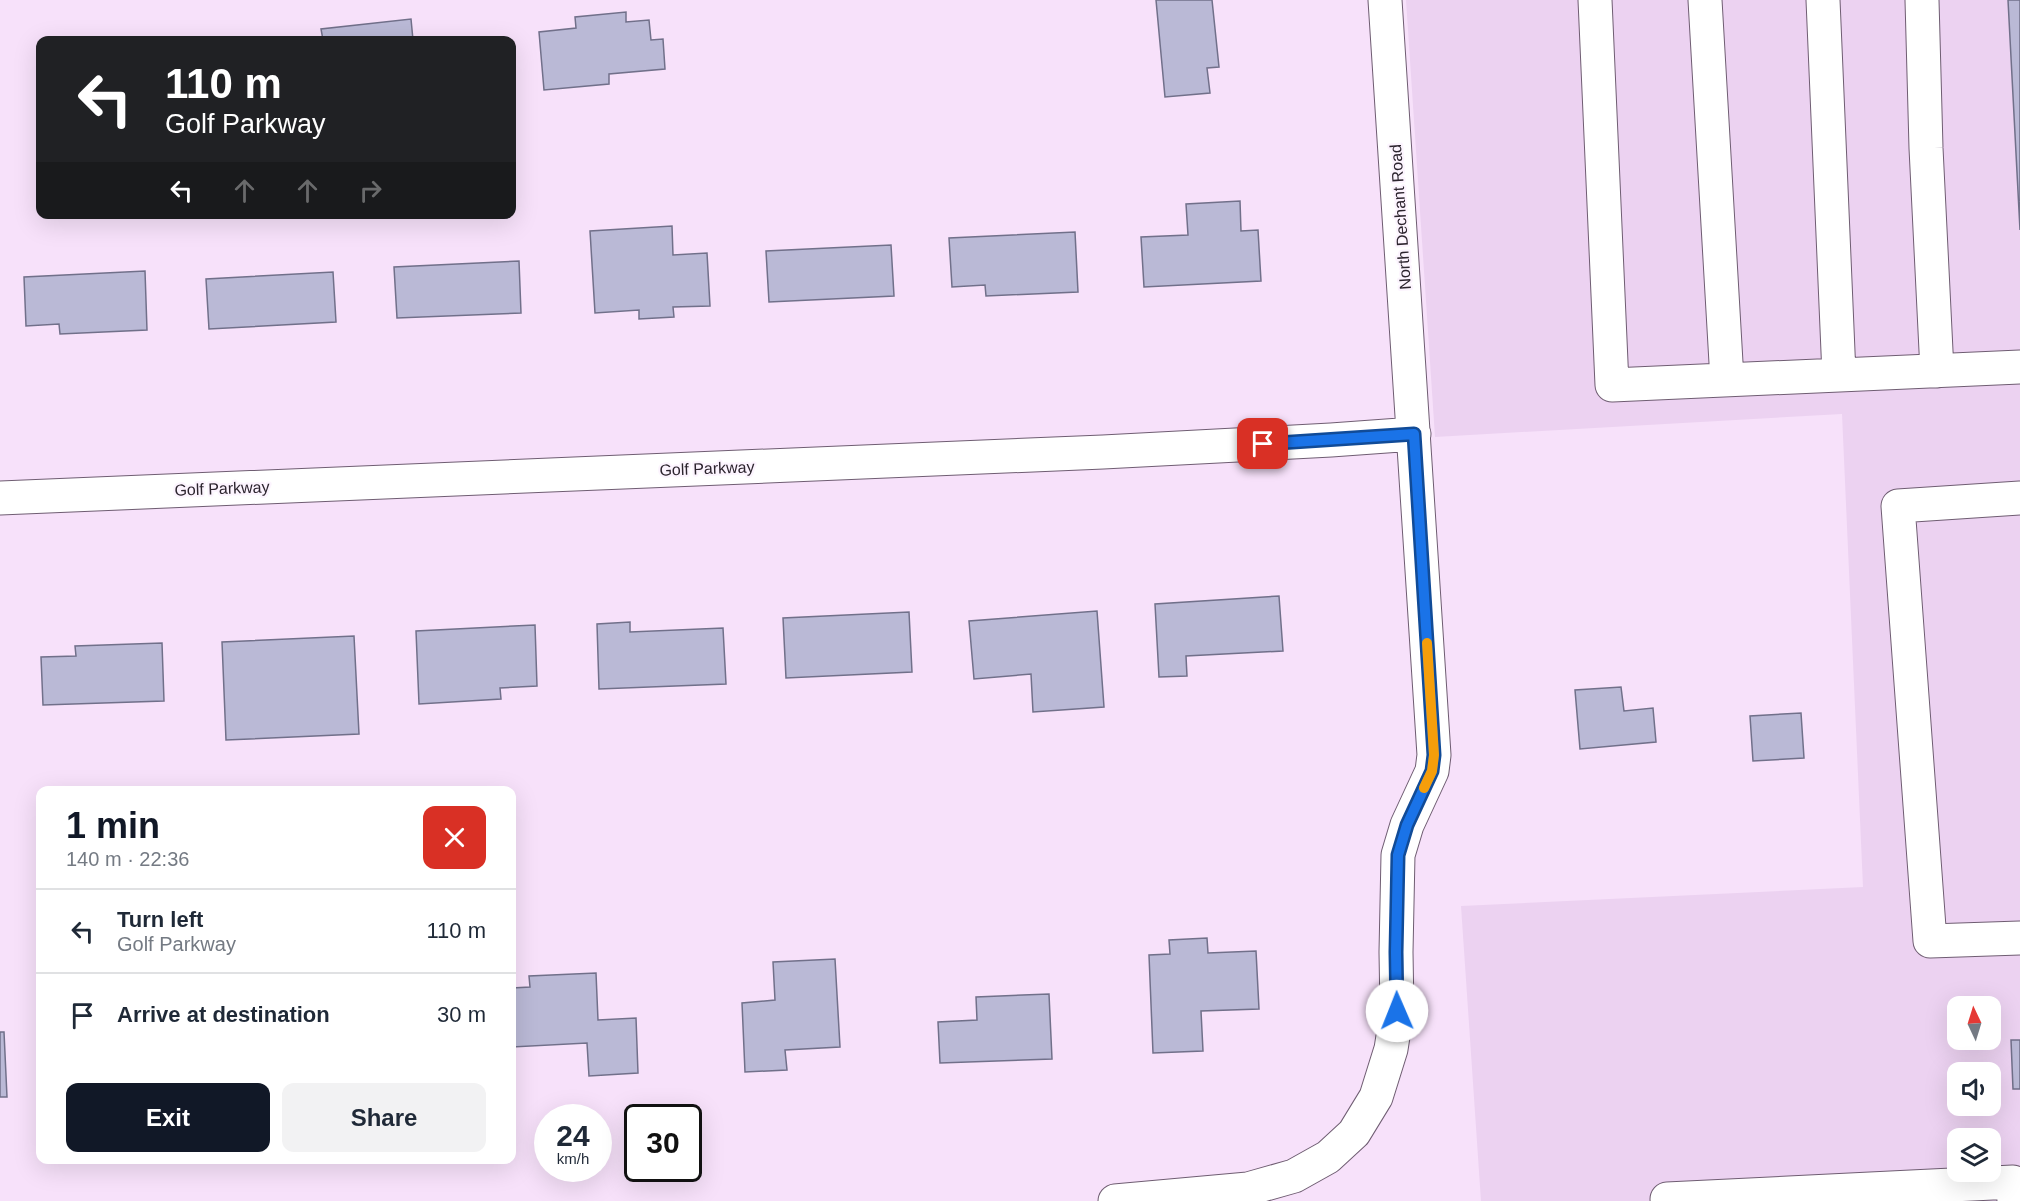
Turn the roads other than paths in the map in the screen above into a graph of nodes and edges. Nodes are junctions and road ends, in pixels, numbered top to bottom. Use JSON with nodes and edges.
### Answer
{"nodes":[{"id":1,"x":1385,"y":0,"type":"edge"},
{"id":2,"x":1595,"y":0,"type":"edge"},
{"id":3,"x":1705,"y":0,"type":"edge"},
{"id":4,"x":1823,"y":0,"type":"edge"},
{"id":5,"x":1922,"y":0,"type":"edge"},
{"id":6,"x":2020,"y":367,"type":"edge"},
{"id":7,"x":1937,"y":371,"type":"junction"},
{"id":8,"x":1839,"y":375,"type":"junction"},
{"id":9,"x":1727,"y":380,"type":"junction"},
{"id":10,"x":1414,"y":434,"type":"junction"},
{"id":11,"x":0,"y":498,"type":"edge"},
{"id":12,"x":2020,"y":498,"type":"edge"},
{"id":13,"x":2020,"y":938,"type":"edge"},
{"id":14,"x":1667,"y":1199,"type":"dead end"},
{"id":15,"x":1114,"y":1201,"type":"edge"},
{"id":16,"x":2014,"y":1201,"type":"edge"}],
"edges":[{"from":1,"to":10,"type":"street","name":"North Dechant Road"},
{"from":2,"to":9,"type":"street"},
{"from":3,"to":9,"type":"street"},
{"from":4,"to":8,"type":"street"},
{"from":5,"to":7,"type":"street"},
{"from":6,"to":7,"type":"street"},
{"from":7,"to":8,"type":"street"},
{"from":8,"to":9,"type":"street"},
{"from":10,"to":11,"type":"street","name":"Golf Parkway"},
{"from":10,"to":15,"type":"street","name":"North Dechant Road"},
{"from":12,"to":13,"type":"street"},
{"from":14,"to":16,"type":"street"}]}
